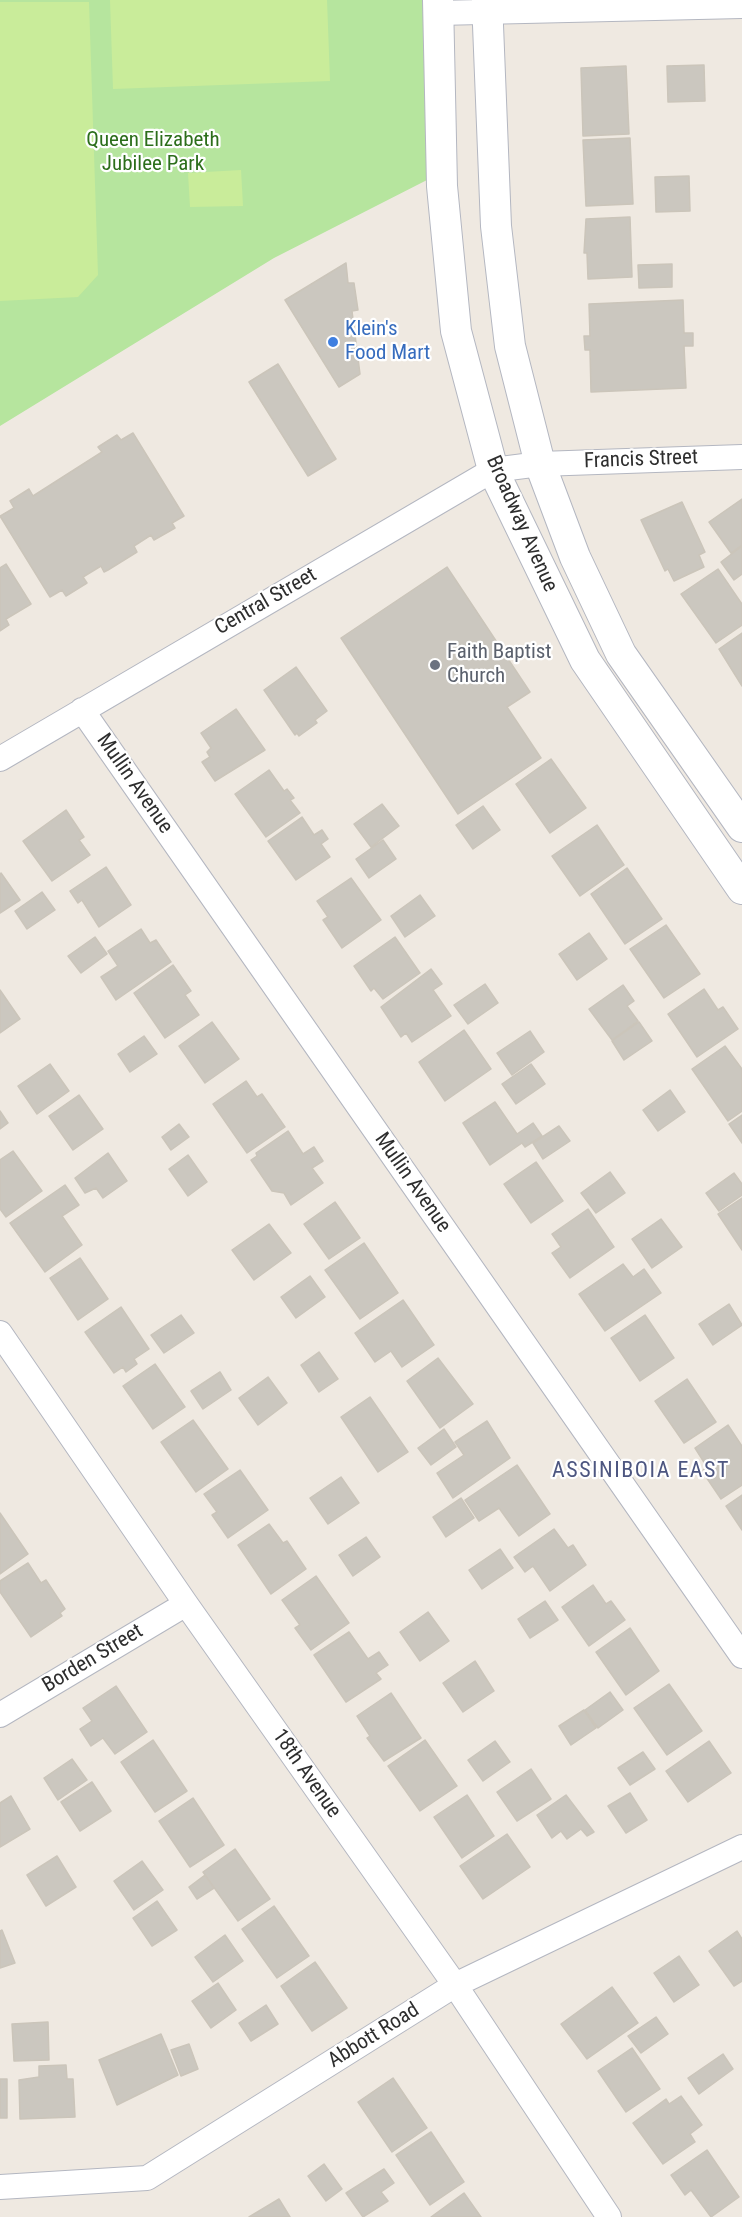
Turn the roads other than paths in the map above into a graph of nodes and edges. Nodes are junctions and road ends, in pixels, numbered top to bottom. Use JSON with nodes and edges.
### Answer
{"nodes":[{"id":1,"x":488,"y":5,"type":"edge"},
{"id":2,"x":438,"y":6,"type":"edge"},
{"id":3,"x":742,"y":6,"type":"edge"},
{"id":4,"x":742,"y":457,"type":"edge"},
{"id":5,"x":540,"y":464,"type":"junction"},
{"id":6,"x":493,"y":470,"type":"junction"},
{"id":7,"x":82,"y":710,"type":"junction"},
{"id":8,"x":0,"y":759,"type":"edge"},
{"id":9,"x":742,"y":827,"type":"edge"},
{"id":10,"x":742,"y":889,"type":"edge"},
{"id":11,"x":0,"y":1333,"type":"edge"},
{"id":12,"x":186,"y":1604,"type":"junction"},
{"id":13,"x":742,"y":1656,"type":"edge"},
{"id":14,"x":0,"y":1715,"type":"edge"},
{"id":15,"x":742,"y":1847,"type":"edge"},
{"id":16,"x":455,"y":1985,"type":"junction"},
{"id":17,"x":0,"y":2187,"type":"edge"},
{"id":18,"x":609,"y":2217,"type":"edge"}],
"edges":[{"from":1,"to":2,"type":"street"},
{"from":1,"to":3,"type":"street"},
{"from":1,"to":5,"type":"street","name":"Broadway Avenue"},
{"from":2,"to":6,"type":"street","name":"Broadway Avenue"},
{"from":4,"to":5,"type":"street","name":"Francis Street"},
{"from":5,"to":6,"type":"street","name":"Central Street"},
{"from":5,"to":9,"type":"street","name":"Broadway Avenue"},
{"from":6,"to":7,"type":"street","name":"Central Street"},
{"from":6,"to":10,"type":"street","name":"Broadway Avenue"},
{"from":7,"to":8,"type":"street","name":"Central Street"},
{"from":7,"to":13,"type":"street","name":"Mullin Avenue"},
{"from":11,"to":12,"type":"street","name":"18th Avenue"},
{"from":12,"to":14,"type":"street","name":"Borden Street"},
{"from":12,"to":16,"type":"street","name":"18th Avenue"},
{"from":15,"to":16,"type":"street","name":"Abbott Road"},
{"from":16,"to":17,"type":"street","name":"Abbott Road"},
{"from":16,"to":18,"type":"street","name":"18th Avenue"}]}
